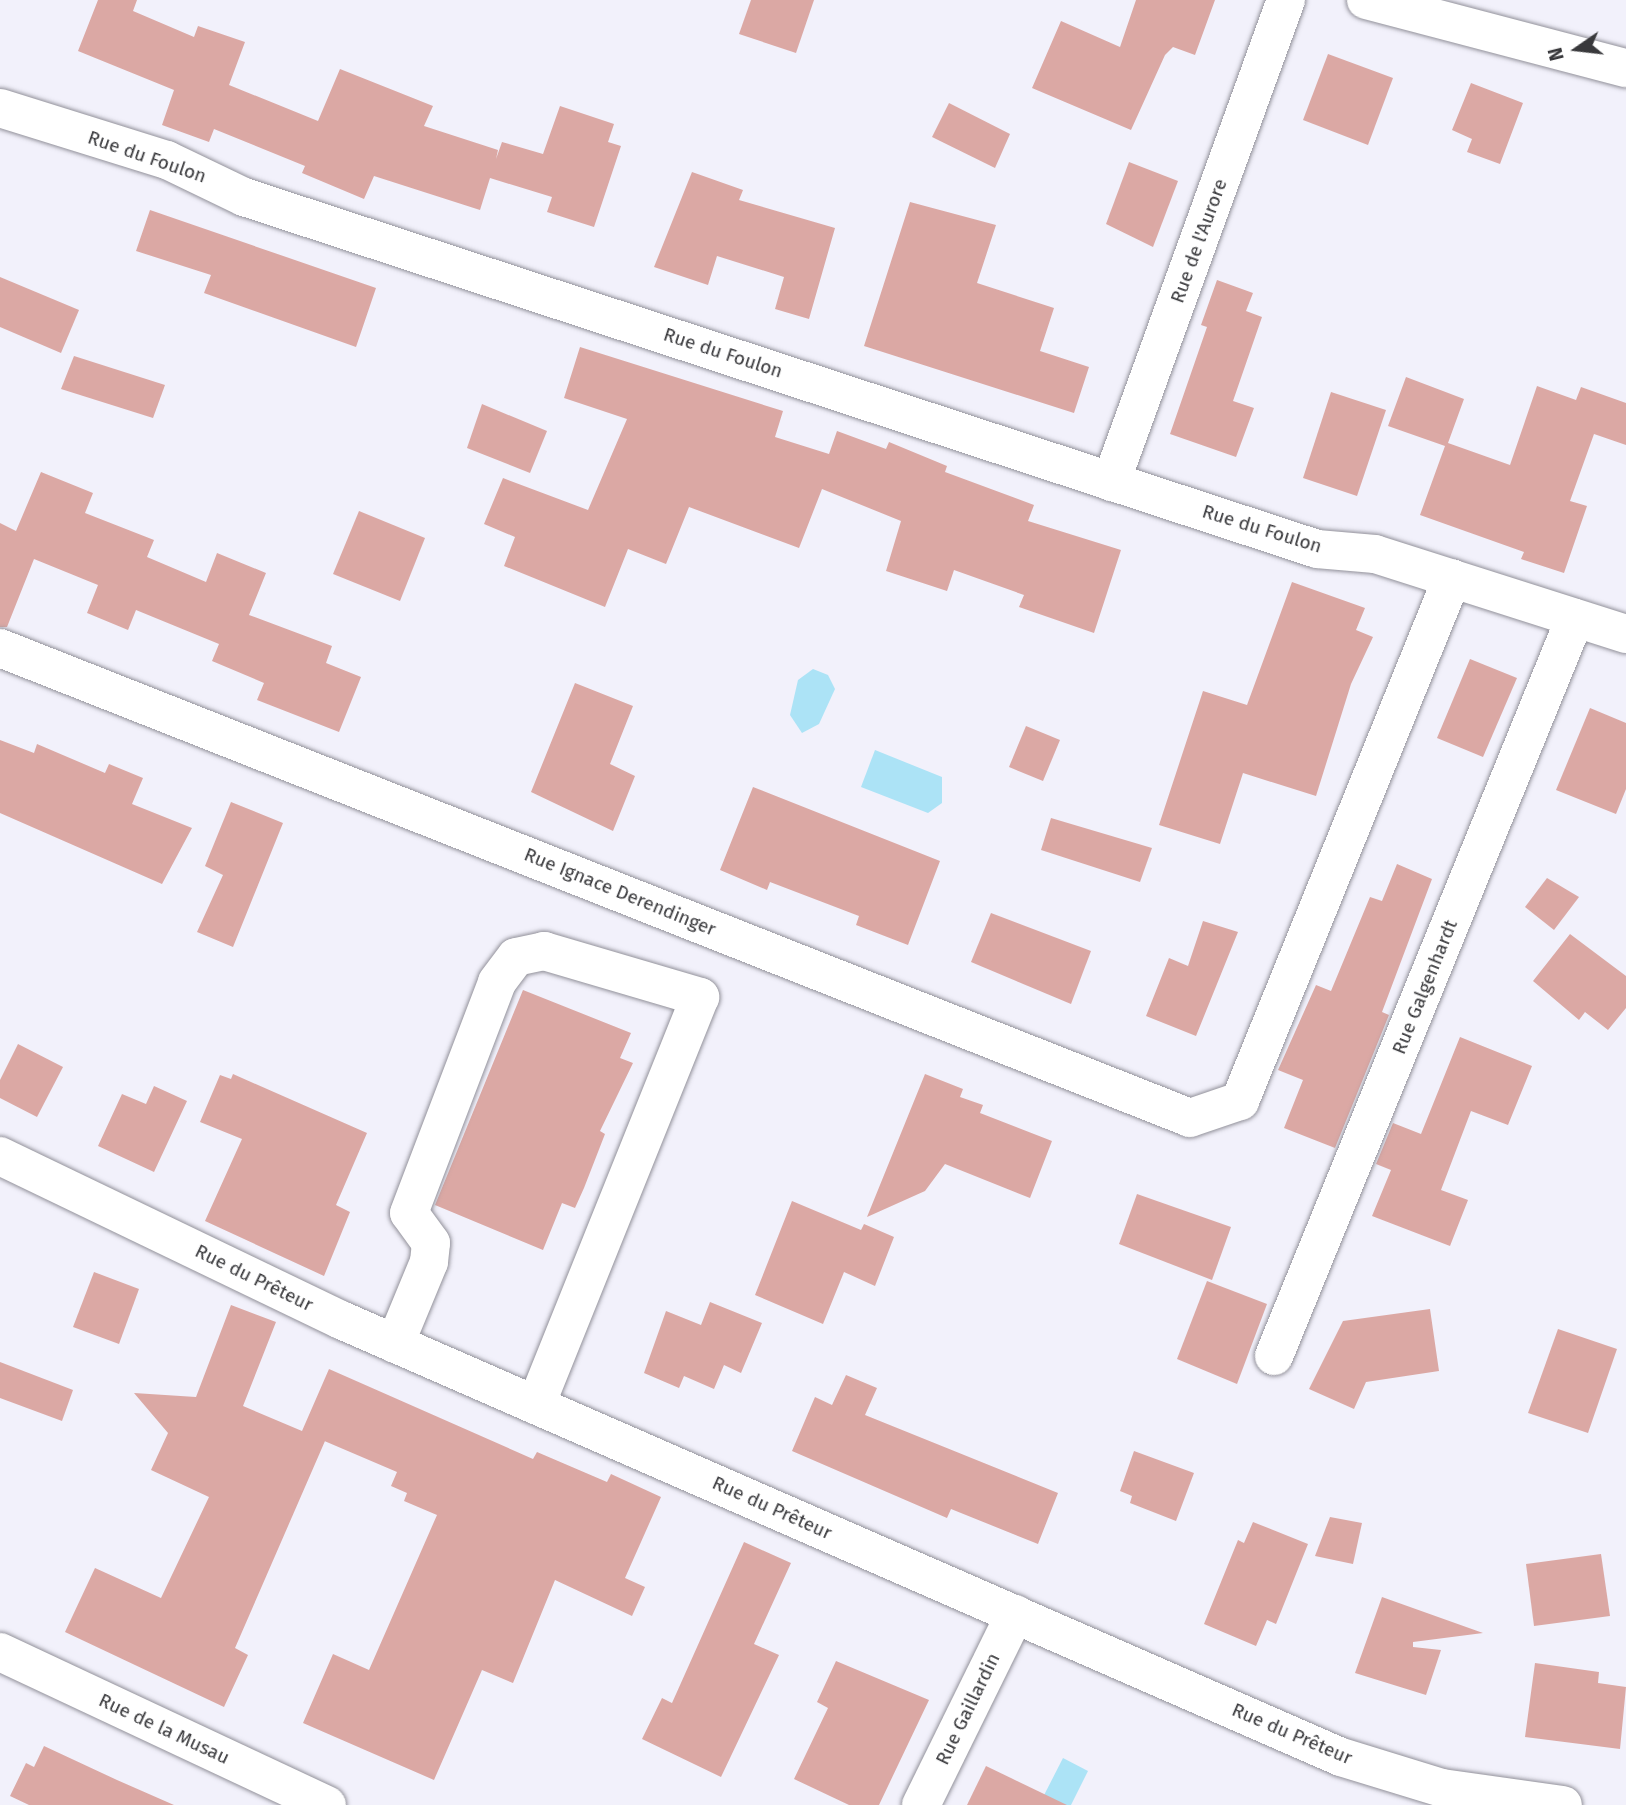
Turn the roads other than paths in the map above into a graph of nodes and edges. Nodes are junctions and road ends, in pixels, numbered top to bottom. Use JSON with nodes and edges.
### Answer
{"nodes":[{"id":1,"x":1286,"y":0,"type":"edge"},
{"id":2,"x":1366,"y":0,"type":"edge"},
{"id":3,"x":1626,"y":68,"type":"edge"},
{"id":4,"x":0,"y":108,"type":"edge"},
{"id":5,"x":1111,"y":482,"type":"junction"},
{"id":6,"x":1452,"y":578,"type":"junction"},
{"id":7,"x":1575,"y":618,"type":"junction"},
{"id":8,"x":1626,"y":634,"type":"edge"},
{"id":9,"x":0,"y":648,"type":"edge"},
{"id":10,"x":0,"y":1156,"type":"edge"},
{"id":11,"x":395,"y":1344,"type":"junction"},
{"id":12,"x":1274,"y":1356,"type":"dead end"},
{"id":13,"x":536,"y":1405,"type":"junction"},
{"id":14,"x":1015,"y":1614,"type":"junction"},
{"id":15,"x":0,"y":1652,"type":"edge"},
{"id":16,"x":327,"y":1805,"type":"edge"},
{"id":17,"x":921,"y":1805,"type":"edge"},
{"id":18,"x":1563,"y":1805,"type":"edge"}],
"edges":[{"from":1,"to":5,"type":"street","name":"Rue de l'Aurore"},
{"from":2,"to":3,"type":"street"},
{"from":4,"to":5,"type":"street","name":"Rue du Foulon"},
{"from":5,"to":6,"type":"street","name":"Rue du Foulon"},
{"from":6,"to":7,"type":"street","name":"Rue du Foulon"},
{"from":6,"to":9,"type":"street","name":"Rue Ignace Derendinger"},
{"from":7,"to":8,"type":"street","name":"Rue du Foulon"},
{"from":7,"to":12,"type":"street","name":"Rue Galgenhardt"},
{"from":10,"to":11,"type":"street","name":"Rue du Prêteur"},
{"from":11,"to":13,"type":"street","name":"Rue du Prêteur"},
{"from":11,"to":13,"type":"street"},
{"from":13,"to":14,"type":"street","name":"Rue du Prêteur"},
{"from":14,"to":17,"type":"street","name":"Rue Gaillardin"},
{"from":14,"to":18,"type":"street","name":"Rue du Prêteur"},
{"from":15,"to":16,"type":"street","name":"Rue de la Musau"}]}
